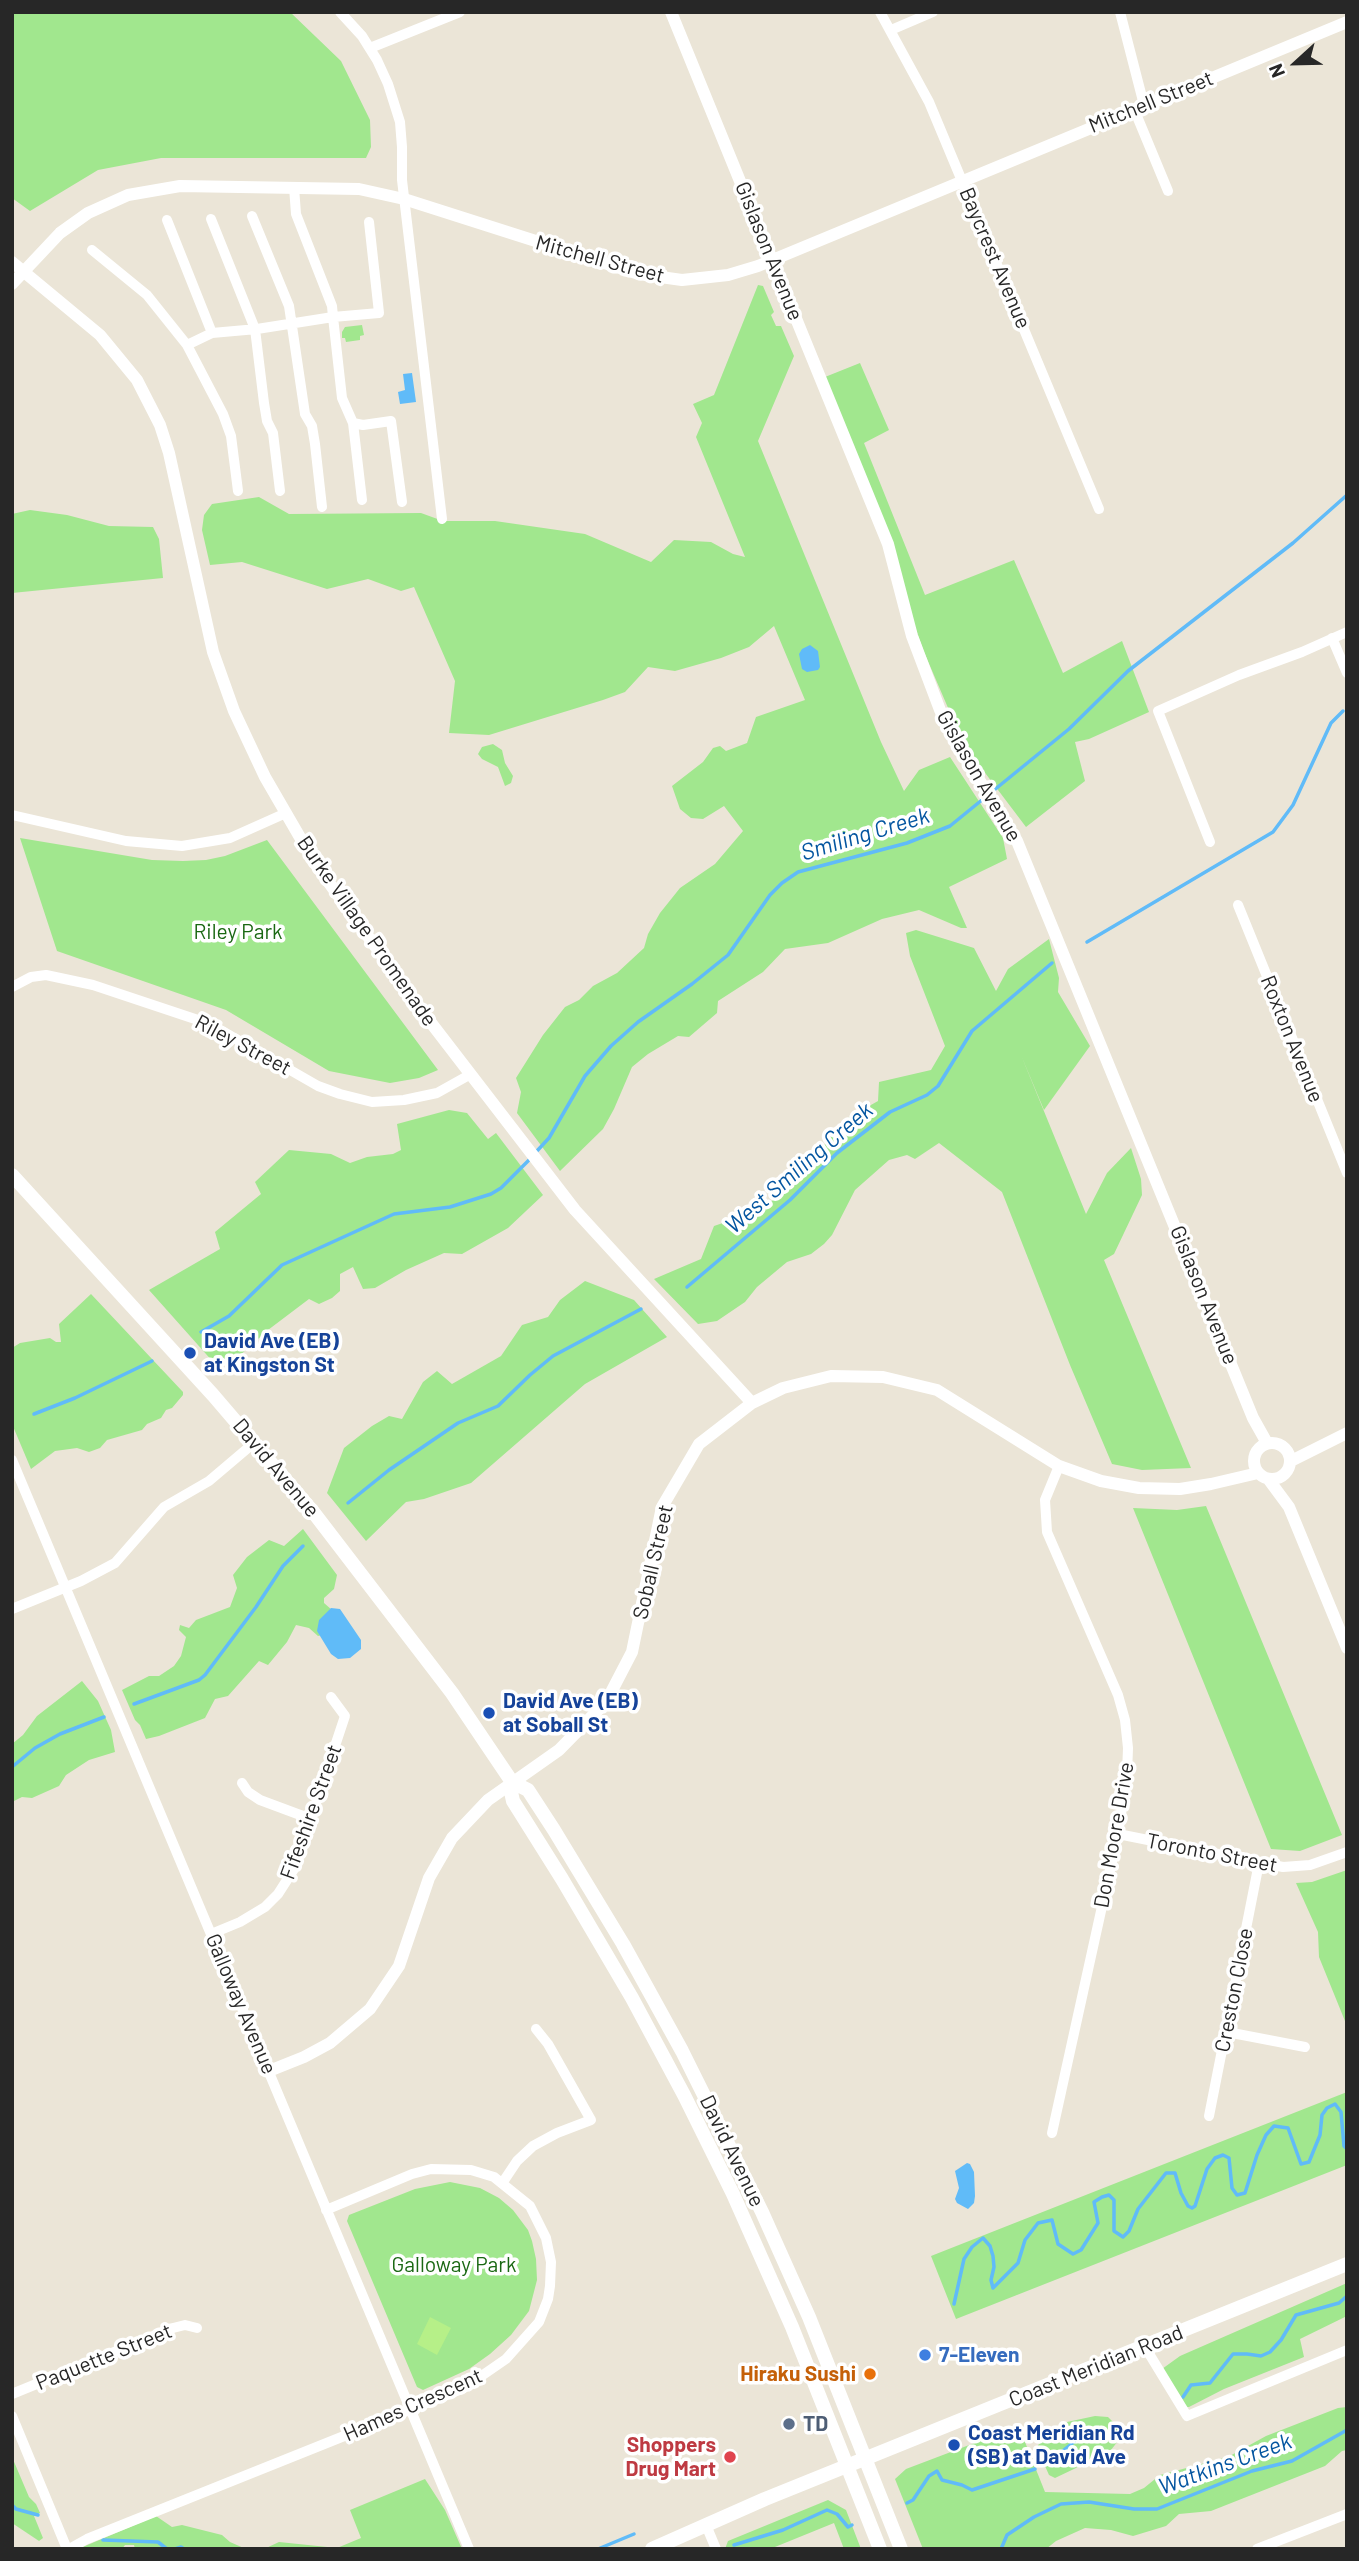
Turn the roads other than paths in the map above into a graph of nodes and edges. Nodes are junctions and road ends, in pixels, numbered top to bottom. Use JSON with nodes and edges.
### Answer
{"nodes":[{"id":1,"x":340,"y":12,"type":"edge"},
{"id":2,"x":460,"y":12,"type":"edge"},
{"id":3,"x":671,"y":12,"type":"edge"},
{"id":4,"x":880,"y":12,"type":"edge"},
{"id":5,"x":933,"y":12,"type":"edge"},
{"id":6,"x":1121,"y":12,"type":"edge"},
{"id":7,"x":1347,"y":22,"type":"edge"},
{"id":8,"x":891,"y":30,"type":"junction"},
{"id":9,"x":370,"y":48,"type":"junction"},
{"id":10,"x":1139,"y":107,"type":"junction"},
{"id":11,"x":963,"y":180,"type":"junction"},
{"id":12,"x":293,"y":187,"type":"junction"},
{"id":13,"x":1168,"y":191,"type":"dead end"},
{"id":14,"x":404,"y":199,"type":"junction"},
{"id":15,"x":252,"y":216,"type":"dead end"},
{"id":16,"x":211,"y":219,"type":"dead end"},
{"id":17,"x":167,"y":220,"type":"dead end"},
{"id":18,"x":369,"y":222,"type":"dead end"},
{"id":19,"x":92,"y":250,"type":"dead end"},
{"id":20,"x":773,"y":260,"type":"junction"},
{"id":21,"x":12,"y":262,"type":"edge"},
{"id":22,"x":23,"y":272,"type":"junction"},
{"id":23,"x":12,"y":284,"type":"edge"},
{"id":24,"x":333,"y":317,"type":"junction"},
{"id":25,"x":293,"y":323,"type":"junction"},
{"id":26,"x":255,"y":329,"type":"junction"},
{"id":27,"x":212,"y":333,"type":"junction"},
{"id":28,"x":187,"y":345,"type":"junction"},
{"id":29,"x":353,"y":423,"type":"junction"},
{"id":30,"x":238,"y":491,"type":"dead end"},
{"id":31,"x":281,"y":491,"type":"dead end"},
{"id":32,"x":362,"y":500,"type":"dead end"},
{"id":33,"x":402,"y":502,"type":"dead end"},
{"id":34,"x":322,"y":507,"type":"dead end"},
{"id":35,"x":1099,"y":509,"type":"dead end"},
{"id":36,"x":442,"y":519,"type":"dead end"},
{"id":37,"x":1347,"y":632,"type":"edge"},
{"id":38,"x":1332,"y":638,"type":"junction"},
{"id":39,"x":1347,"y":673,"type":"edge"},
{"id":40,"x":286,"y":813,"type":"junction"},
{"id":41,"x":12,"y":815,"type":"edge"},
{"id":42,"x":1210,"y":842,"type":"dead end"},
{"id":43,"x":1238,"y":905,"type":"dead end"},
{"id":44,"x":12,"y":987,"type":"edge"},
{"id":45,"x":471,"y":1074,"type":"junction"},
{"id":46,"x":1347,"y":1173,"type":"edge"},
{"id":47,"x":12,"y":1175,"type":"edge"},
{"id":48,"x":752,"y":1403,"type":"junction"},
{"id":49,"x":1347,"y":1433,"type":"edge"},
{"id":50,"x":255,"y":1442,"type":"junction"},
{"id":51,"x":1264,"y":1445,"type":"junction"},
{"id":52,"x":1321,"y":1445,"type":"junction"},
{"id":53,"x":1285,"y":1447,"type":"junction"},
{"id":54,"x":12,"y":1460,"type":"edge"},
{"id":55,"x":1291,"y":1461,"type":"junction"},
{"id":56,"x":1059,"y":1466,"type":"junction"},
{"id":57,"x":1260,"y":1471,"type":"junction"},
{"id":58,"x":1285,"y":1475,"type":"junction"},
{"id":59,"x":1289,"y":1507,"type":"junction"},
{"id":60,"x":66,"y":1587,"type":"junction"},
{"id":61,"x":12,"y":1609,"type":"edge"},
{"id":62,"x":1347,"y":1648,"type":"edge"},
{"id":63,"x":331,"y":1697,"type":"dead end"},
{"id":64,"x":512,"y":1782,"type":"junction"},
{"id":65,"x":242,"y":1783,"type":"dead end"},
{"id":66,"x":311,"y":1819,"type":"junction"},
{"id":67,"x":1118,"y":1834,"type":"junction"},
{"id":68,"x":1347,"y":1852,"type":"edge"},
{"id":69,"x":1259,"y":1863,"type":"junction"},
{"id":70,"x":211,"y":1934,"type":"junction"},
{"id":71,"x":536,"y":2029,"type":"dead end"},
{"id":72,"x":1227,"y":2032,"type":"junction"},
{"id":73,"x":1305,"y":2047,"type":"dead end"},
{"id":74,"x":269,"y":2071,"type":"junction"},
{"id":75,"x":1209,"y":2116,"type":"dead end"},
{"id":76,"x":1052,"y":2133,"type":"dead end"},
{"id":77,"x":503,"y":2182,"type":"junction"},
{"id":78,"x":327,"y":2210,"type":"junction"},
{"id":79,"x":1347,"y":2264,"type":"edge"},
{"id":80,"x":197,"y":2328,"type":"dead end"},
{"id":81,"x":1145,"y":2347,"type":"junction"},
{"id":82,"x":1347,"y":2350,"type":"edge"},
{"id":83,"x":12,"y":2394,"type":"edge"},
{"id":84,"x":410,"y":2410,"type":"junction"},
{"id":85,"x":12,"y":2416,"type":"edge"},
{"id":86,"x":866,"y":2459,"type":"junction"},
{"id":87,"x":848,"y":2467,"type":"junction"},
{"id":88,"x":1347,"y":2514,"type":"edge"},
{"id":89,"x":706,"y":2525,"type":"junction"},
{"id":90,"x":68,"y":2549,"type":"edge"},
{"id":91,"x":470,"y":2549,"type":"edge"},
{"id":92,"x":652,"y":2549,"type":"edge"},
{"id":93,"x":716,"y":2549,"type":"edge"},
{"id":94,"x":880,"y":2549,"type":"edge"},
{"id":95,"x":901,"y":2549,"type":"edge"},
{"id":96,"x":1257,"y":2549,"type":"edge"}],
"edges":[{"from":1,"to":9,"type":"street"},
{"from":2,"to":9,"type":"street"},
{"from":3,"to":20,"type":"street","name":"Gislason Avenue"},
{"from":4,"to":8,"type":"street","name":"Baycrest Avenue"},
{"from":5,"to":8,"type":"street"},
{"from":6,"to":10,"type":"street"},
{"from":7,"to":10,"type":"street","name":"Mitchell Street"},
{"from":8,"to":11,"type":"street","name":"Baycrest Avenue"},
{"from":9,"to":14,"type":"street"},
{"from":10,"to":11,"type":"street","name":"Mitchell Street"},
{"from":10,"to":13,"type":"street"},
{"from":11,"to":20,"type":"street","name":"Mitchell Street"},
{"from":11,"to":35,"type":"street","name":"Baycrest Avenue"},
{"from":12,"to":14,"type":"street","name":"Mitchell Street"},
{"from":12,"to":22,"type":"street","name":"Mitchell Street"},
{"from":12,"to":24,"type":"street"},
{"from":14,"to":20,"type":"street","name":"Mitchell Street"},
{"from":14,"to":36,"type":"street"},
{"from":15,"to":25,"type":"street"},
{"from":16,"to":26,"type":"street"},
{"from":17,"to":27,"type":"street"},
{"from":18,"to":24,"type":"street"},
{"from":19,"to":28,"type":"street"},
{"from":20,"to":51,"type":"street","name":"Gislason Avenue"},
{"from":21,"to":22,"type":"street","name":"Burke Village Promenade"},
{"from":22,"to":23,"type":"street","name":"Mitchell Street"},
{"from":22,"to":40,"type":"street","name":"Burke Village Promenade"},
{"from":24,"to":25,"type":"street"},
{"from":24,"to":29,"type":"street"},
{"from":25,"to":26,"type":"street"},
{"from":25,"to":34,"type":"street"},
{"from":26,"to":27,"type":"street"},
{"from":26,"to":31,"type":"street"},
{"from":27,"to":28,"type":"street"},
{"from":28,"to":30,"type":"street"},
{"from":29,"to":32,"type":"street"},
{"from":29,"to":33,"type":"street"},
{"from":37,"to":38,"type":"street"},
{"from":38,"to":39,"type":"street"},
{"from":38,"to":42,"type":"street"},
{"from":40,"to":41,"type":"street"},
{"from":40,"to":45,"type":"street","name":"Burke Village Promenade"},
{"from":43,"to":46,"type":"street","name":"Roxton Avenue"},
{"from":44,"to":45,"type":"street","name":"Riley Street"},
{"from":45,"to":48,"type":"street","name":"Burke Village Promenade"},
{"from":47,"to":50,"type":"main road","name":"David Avenue"},
{"from":48,"to":56,"type":"street","name":"Soball Street"},
{"from":48,"to":64,"type":"street","name":"Soball Street"},
{"from":49,"to":52,"type":"street"},
{"from":50,"to":60,"type":"street"},
{"from":50,"to":64,"type":"main road","name":"David Avenue"},
{"from":51,"to":53,"type":"street"},
{"from":51,"to":57,"type":"street"},
{"from":52,"to":53,"type":"street"},
{"from":52,"to":55,"type":"street"},
{"from":53,"to":55,"type":"street"},
{"from":54,"to":60,"type":"street","name":"Galloway Avenue"},
{"from":55,"to":58,"type":"street"},
{"from":56,"to":57,"type":"street","name":"Soball Street"},
{"from":56,"to":67,"type":"street","name":"Don Moore Drive"},
{"from":57,"to":58,"type":"street"},
{"from":57,"to":59,"type":"street"},
{"from":58,"to":59,"type":"street"},
{"from":59,"to":62,"type":"street"},
{"from":60,"to":61,"type":"street"},
{"from":60,"to":70,"type":"street","name":"Galloway Avenue"},
{"from":63,"to":66,"type":"street","name":"Fifeshire Street"},
{"from":64,"to":74,"type":"street","name":"Soball Street"},
{"from":64,"to":86,"type":"main road","name":"David Avenue"},
{"from":64,"to":87,"type":"main road","name":"David Avenue"},
{"from":65,"to":66,"type":"street"},
{"from":66,"to":70,"type":"street","name":"Fifeshire Street"},
{"from":67,"to":69,"type":"street","name":"Toronto Street"},
{"from":67,"to":76,"type":"street","name":"Don Moore Drive"},
{"from":68,"to":69,"type":"street","name":"Toronto Street"},
{"from":69,"to":72,"type":"street","name":"Creston Close"},
{"from":70,"to":74,"type":"street","name":"Galloway Avenue"},
{"from":71,"to":77,"type":"street"},
{"from":72,"to":73,"type":"street"},
{"from":72,"to":75,"type":"street","name":"Creston Close"},
{"from":74,"to":78,"type":"street","name":"Galloway Avenue"},
{"from":77,"to":78,"type":"street","name":"Hames Crescent"},
{"from":77,"to":84,"type":"street","name":"Hames Crescent"},
{"from":78,"to":84,"type":"street","name":"Galloway Avenue"},
{"from":79,"to":81,"type":"main road","name":"Coast Meridian Road"},
{"from":80,"to":83,"type":"street","name":"Paquette Street"},
{"from":81,"to":82,"type":"street"},
{"from":81,"to":86,"type":"main road","name":"Coast Meridian Road"},
{"from":84,"to":90,"type":"street","name":"Hames Crescent"},
{"from":84,"to":91,"type":"street","name":"Galloway Avenue"},
{"from":85,"to":90,"type":"street"},
{"from":86,"to":87,"type":"main road","name":"Coast Meridian Road"},
{"from":86,"to":95,"type":"main road","name":"David Avenue"},
{"from":87,"to":89,"type":"main road","name":"Coast Meridian Road"},
{"from":87,"to":94,"type":"main road","name":"David Avenue"},
{"from":88,"to":96,"type":"street"},
{"from":89,"to":92,"type":"main road","name":"Coast Meridian Road"},
{"from":89,"to":93,"type":"street"}]}
